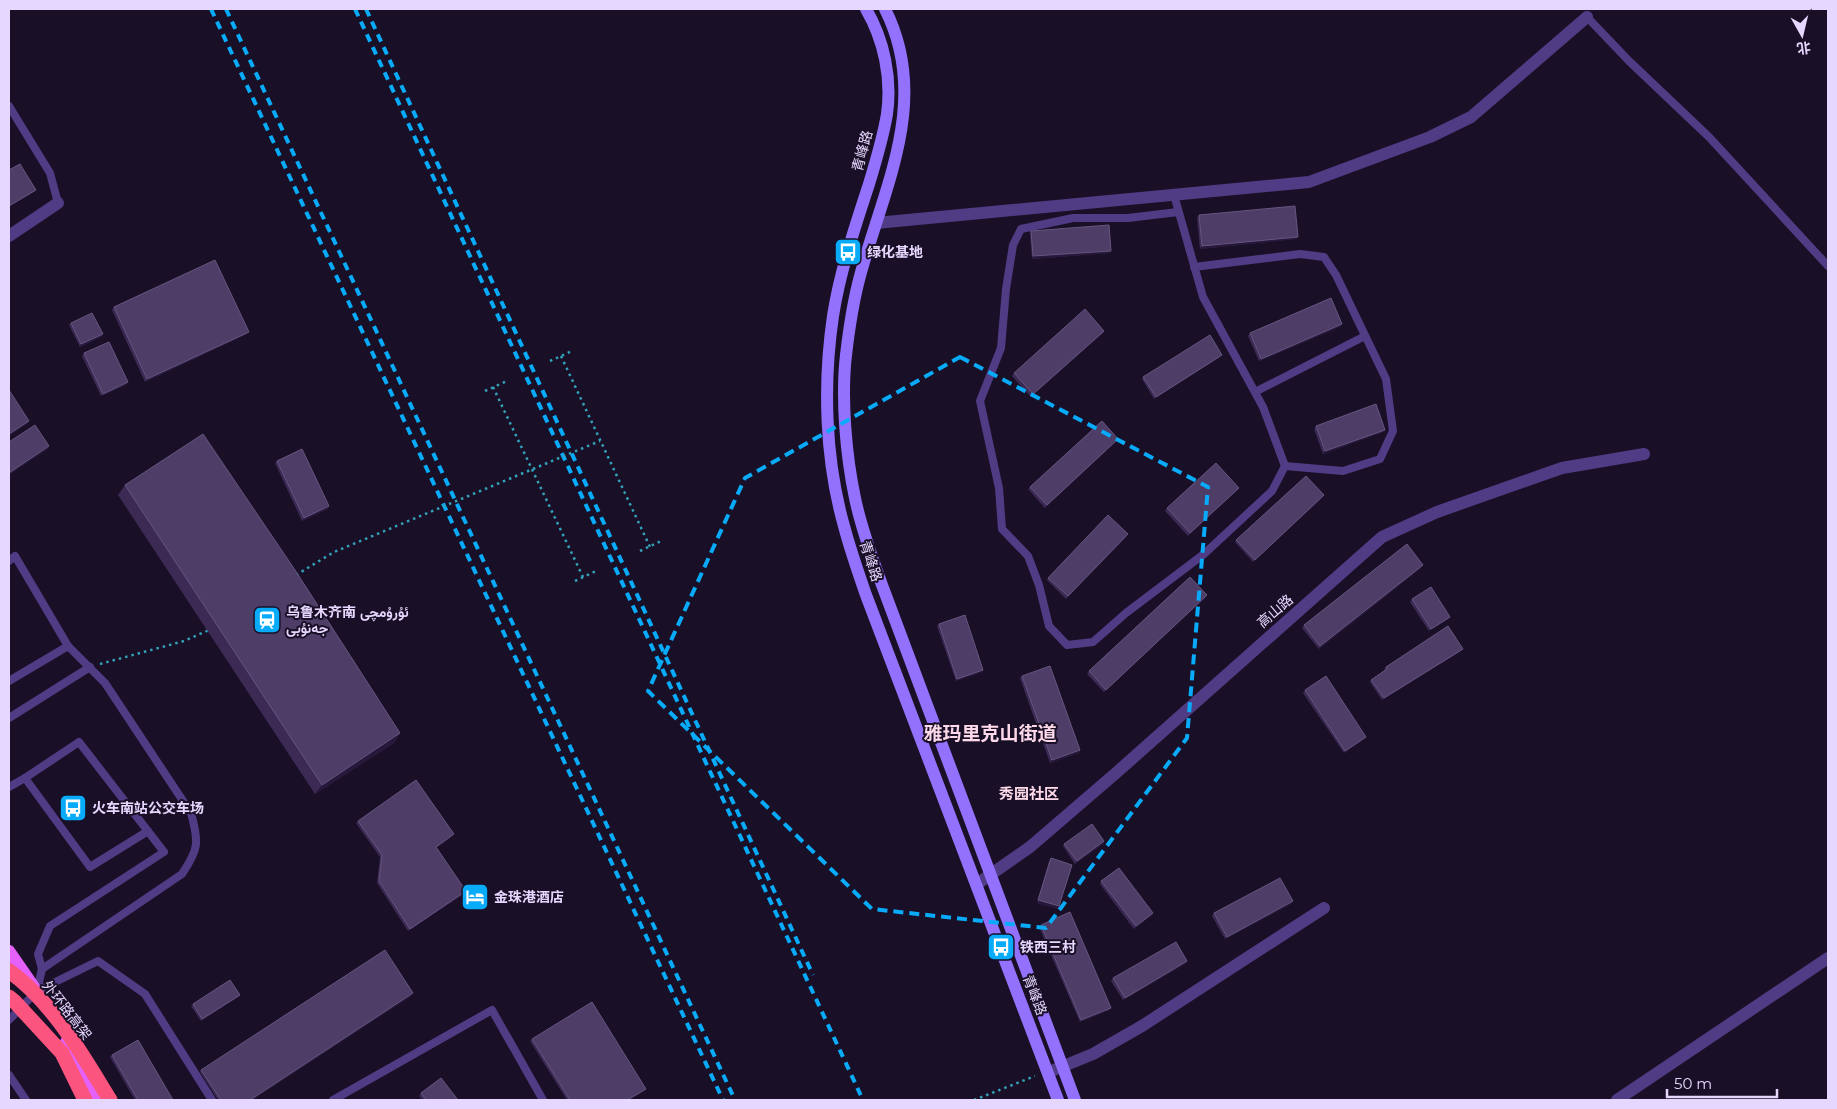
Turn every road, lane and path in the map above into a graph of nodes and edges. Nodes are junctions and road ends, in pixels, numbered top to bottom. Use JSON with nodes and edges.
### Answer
{"nodes":[{"id":1,"x":866,"y":9,"type":"edge"},
{"id":2,"x":885,"y":9,"type":"edge"},
{"id":3,"x":1587,"y":17,"type":"joint"},
{"id":4,"x":9,"y":106,"type":"edge"},
{"id":5,"x":1174,"y":195,"type":"junction"},
{"id":6,"x":58,"y":203,"type":"joint"},
{"id":7,"x":1178,"y":212,"type":"junction"},
{"id":8,"x":876,"y":223,"type":"junction"},
{"id":9,"x":9,"y":236,"type":"edge"},
{"id":10,"x":1828,"y":266,"type":"edge"},
{"id":11,"x":1194,"y":267,"type":"junction"},
{"id":12,"x":1366,"y":336,"type":"junction"},
{"id":13,"x":572,"y":351,"type":"dead end"},
{"id":14,"x":561,"y":356,"type":"junction"},
{"id":15,"x":550,"y":361,"type":"dead end"},
{"id":16,"x":507,"y":381,"type":"dead end"},
{"id":17,"x":493,"y":387,"type":"junction"},
{"id":18,"x":486,"y":391,"type":"dead end"},
{"id":19,"x":1255,"y":392,"type":"junction"},
{"id":20,"x":600,"y":441,"type":"junction"},
{"id":21,"x":1644,"y":454,"type":"dead end"},
{"id":22,"x":1285,"y":466,"type":"junction"},
{"id":23,"x":532,"y":470,"type":"junction"},
{"id":24,"x":661,"y":541,"type":"dead end"},
{"id":25,"x":650,"y":546,"type":"junction"},
{"id":26,"x":640,"y":551,"type":"dead end"},
{"id":27,"x":9,"y":560,"type":"edge"},
{"id":28,"x":596,"y":571,"type":"dead end"},
{"id":29,"x":296,"y":575,"type":"edge"},
{"id":30,"x":583,"y":577,"type":"junction"},
{"id":31,"x":575,"y":581,"type":"dead end"},
{"id":32,"x":215,"y":626,"type":"edge"},
{"id":33,"x":68,"y":646,"type":"junction"},
{"id":34,"x":90,"y":667,"type":"junction"},
{"id":35,"x":9,"y":681,"type":"edge"},
{"id":36,"x":9,"y":718,"type":"edge"},
{"id":37,"x":25,"y":778,"type":"junction"},
{"id":38,"x":9,"y":787,"type":"edge"},
{"id":39,"x":148,"y":832,"type":"junction"},
{"id":40,"x":992,"y":875,"type":"junction"},
{"id":41,"x":977,"y":884,"type":"junction"},
{"id":42,"x":1324,"y":908,"type":"dead end"},
{"id":43,"x":9,"y":951,"type":"edge"},
{"id":44,"x":1828,"y":958,"type":"edge"},
{"id":45,"x":42,"y":969,"type":"junction"},
{"id":46,"x":9,"y":971,"type":"edge"},
{"id":47,"x":37,"y":991,"type":"junction"},
{"id":48,"x":9,"y":997,"type":"edge"},
{"id":49,"x":9,"y":1020,"type":"edge"},
{"id":50,"x":1063,"y":1065,"type":"junction"},
{"id":51,"x":1049,"y":1072,"type":"junction"},
{"id":52,"x":9,"y":1074,"type":"edge"},
{"id":53,"x":26,"y":1100,"type":"edge"},
{"id":54,"x":85,"y":1100,"type":"edge"},
{"id":55,"x":99,"y":1100,"type":"edge"},
{"id":56,"x":110,"y":1100,"type":"edge"},
{"id":57,"x":212,"y":1100,"type":"edge"},
{"id":58,"x":334,"y":1100,"type":"edge"},
{"id":59,"x":543,"y":1100,"type":"edge"},
{"id":60,"x":974,"y":1100,"type":"edge"},
{"id":61,"x":1058,"y":1100,"type":"edge"},
{"id":62,"x":1075,"y":1100,"type":"edge"},
{"id":63,"x":1617,"y":1100,"type":"edge"}],
"edges":[{"from":1,"to":41,"type":"main road","name":"青峰路"},
{"from":2,"to":8,"type":"main road","name":"青峰路"},
{"from":3,"to":5,"type":"street"},
{"from":3,"to":10,"type":"lane"},
{"from":4,"to":6,"type":"lane"},
{"from":5,"to":7,"type":"lane"},
{"from":5,"to":8,"type":"street"},
{"from":6,"to":9,"type":"street"},
{"from":7,"to":11,"type":"lane"},
{"from":7,"to":22,"type":"lane"},
{"from":8,"to":40,"type":"main road","name":"青峰路"},
{"from":11,"to":12,"type":"lane"},
{"from":11,"to":19,"type":"lane"},
{"from":12,"to":19,"type":"lane"},
{"from":12,"to":22,"type":"lane"},
{"from":13,"to":14,"type":"path"},
{"from":14,"to":15,"type":"path"},
{"from":14,"to":20,"type":"path"},
{"from":16,"to":17,"type":"path"},
{"from":17,"to":18,"type":"path"},
{"from":17,"to":23,"type":"path"},
{"from":19,"to":22,"type":"lane"},
{"from":20,"to":23,"type":"path","bridge":true},
{"from":20,"to":25,"type":"path"},
{"from":21,"to":40,"type":"street","name":"高山路"},
{"from":23,"to":29,"type":"path","bridge":true},
{"from":23,"to":30,"type":"path"},
{"from":24,"to":25,"type":"path"},
{"from":25,"to":26,"type":"path"},
{"from":27,"to":33,"type":"lane"},
{"from":28,"to":30,"type":"path"},
{"from":30,"to":31,"type":"path"},
{"from":32,"to":34,"type":"path"},
{"from":33,"to":34,"type":"lane"},
{"from":33,"to":35,"type":"lane"},
{"from":34,"to":36,"type":"lane"},
{"from":34,"to":45,"type":"lane"},
{"from":37,"to":38,"type":"lane"},
{"from":37,"to":39,"type":"lane"},
{"from":37,"to":39,"type":"lane"},
{"from":39,"to":45,"type":"lane"},
{"from":40,"to":41,"type":"street","name":"高山路"},
{"from":40,"to":50,"type":"main road","name":"青峰路"},
{"from":41,"to":51,"type":"main road","name":"青峰路"},
{"from":42,"to":50,"type":"street"},
{"from":43,"to":47,"type":"main road"},
{"from":44,"to":63,"type":"street"},
{"from":45,"to":47,"type":"lane"},
{"from":46,"to":56,"type":"highway","name":"外环路高架","bridge":true},
{"from":47,"to":49,"type":"lane"},
{"from":47,"to":55,"type":"main road"},
{"from":47,"to":57,"type":"lane"},
{"from":48,"to":54,"type":"highway","bridge":true},
{"from":50,"to":51,"type":"street"},
{"from":50,"to":62,"type":"main road","name":"青峰路"},
{"from":51,"to":60,"type":"path"},
{"from":51,"to":61,"type":"main road","name":"青峰路"},
{"from":52,"to":53,"type":"lane"},
{"from":58,"to":59,"type":"lane"}]}
